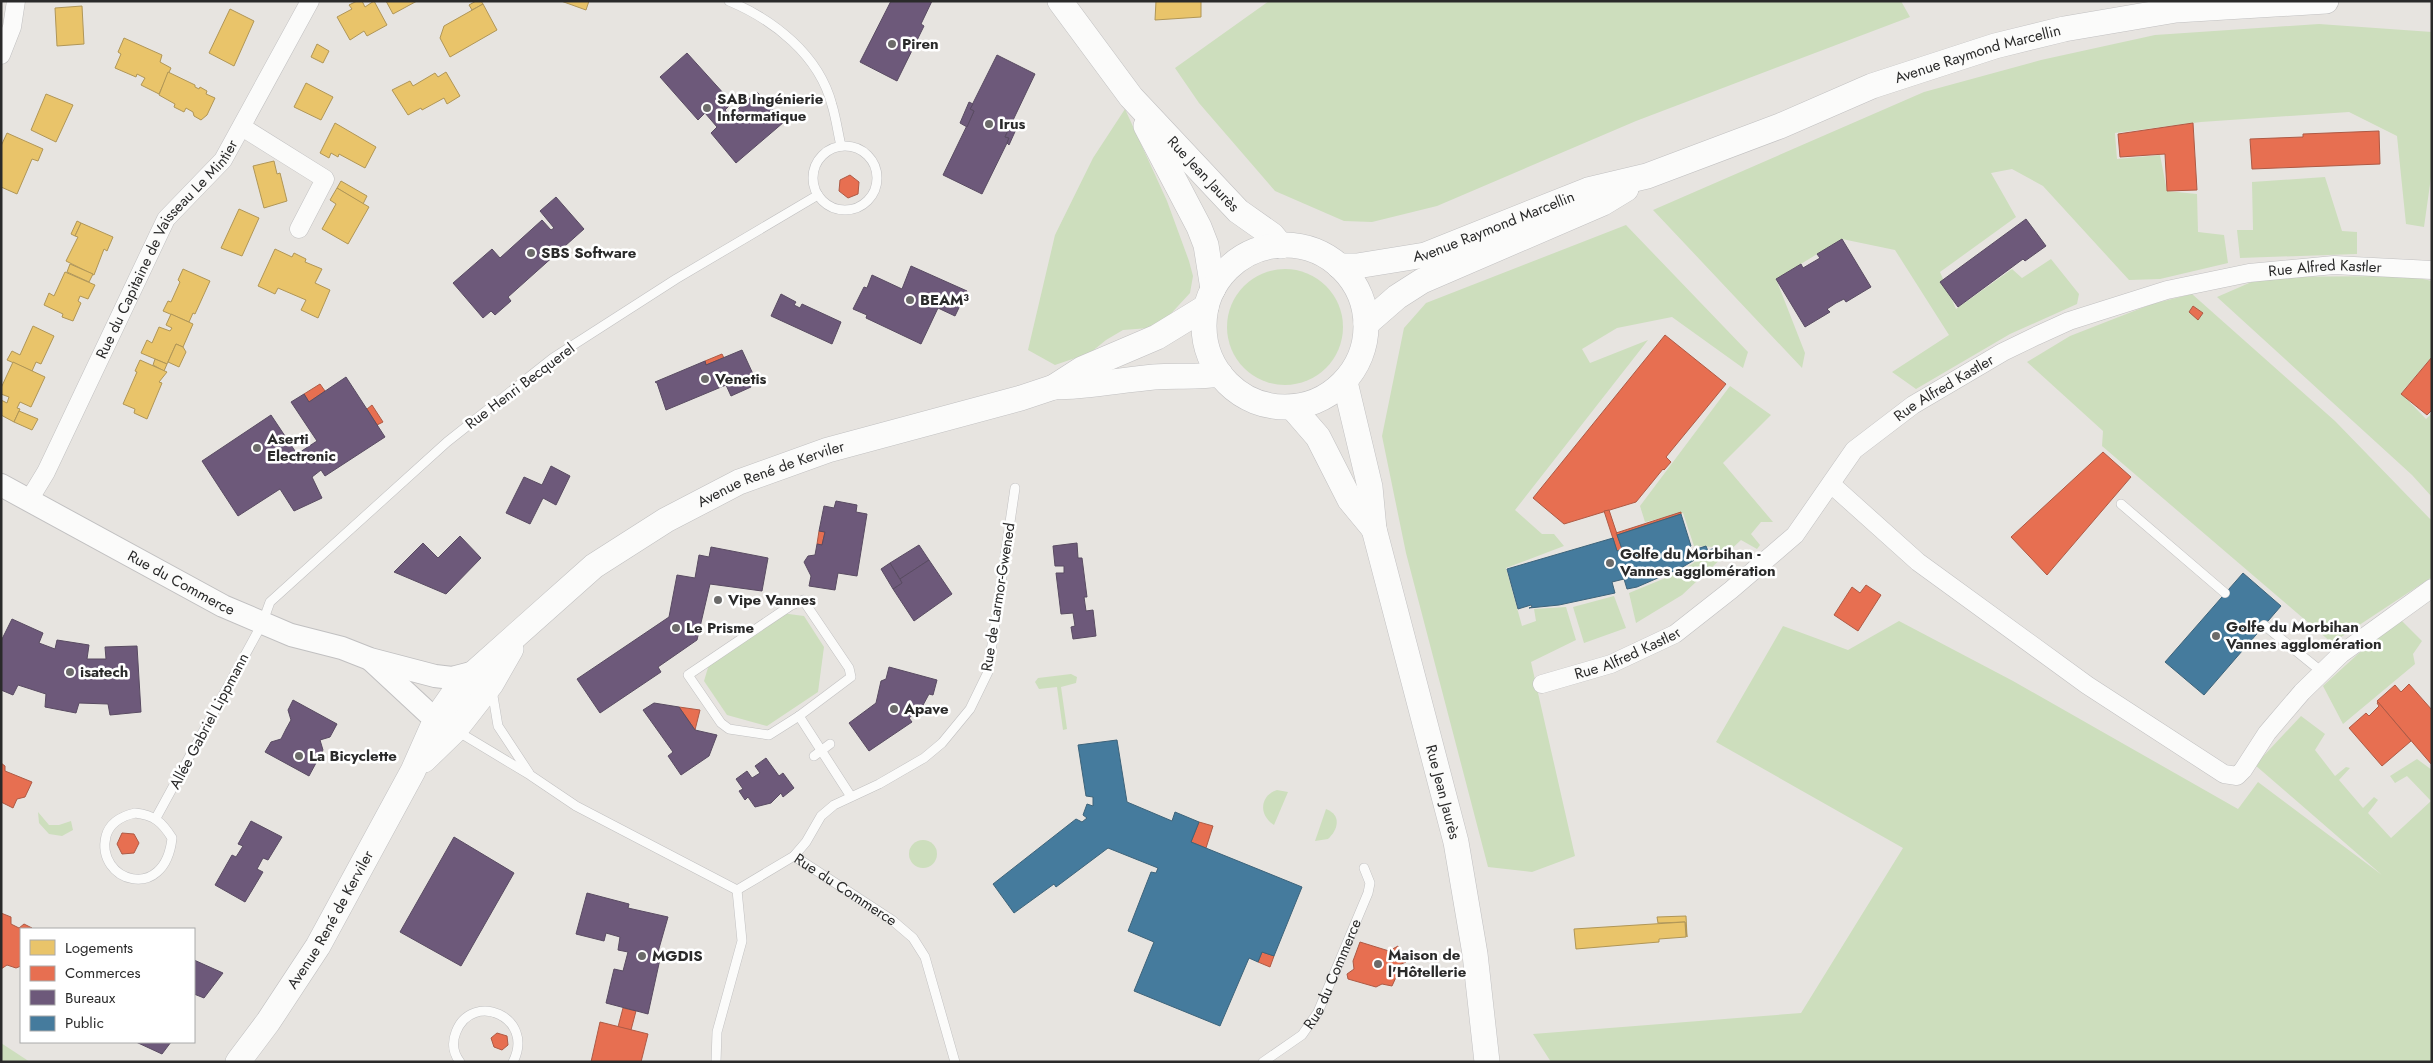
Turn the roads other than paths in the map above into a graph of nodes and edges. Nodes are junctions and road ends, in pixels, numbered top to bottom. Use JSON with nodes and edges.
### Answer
{"nodes":[{"id":1,"x":16,"y":1,"type":"edge"},
{"id":2,"x":310,"y":1,"type":"edge"},
{"id":3,"x":729,"y":1,"type":"edge"},
{"id":4,"x":1060,"y":1,"type":"edge"},
{"id":5,"x":2326,"y":1,"type":"edge"},
{"id":6,"x":1,"y":55,"type":"edge"},
{"id":7,"x":1131,"y":97,"type":"junction"},
{"id":8,"x":242,"y":127,"type":"junction"},
{"id":9,"x":841,"y":146,"type":"junction"},
{"id":10,"x":1647,"y":176,"type":"junction"},
{"id":11,"x":818,"y":196,"type":"junction"},
{"id":12,"x":299,"y":229,"type":"dead end"},
{"id":13,"x":1280,"y":246,"type":"junction"},
{"id":14,"x":1339,"y":266,"type":"junction"},
{"id":15,"x":2432,"y":270,"type":"edge"},
{"id":16,"x":1210,"y":298,"type":"junction"},
{"id":17,"x":1366,"y":324,"type":"junction"},
{"id":18,"x":1220,"y":374,"type":"junction"},
{"id":19,"x":1345,"y":382,"type":"junction"},
{"id":20,"x":1054,"y":387,"type":"junction"},
{"id":21,"x":1292,"y":407,"type":"junction"},
{"id":22,"x":1831,"y":484,"type":"junction"},
{"id":23,"x":1,"y":485,"type":"edge"},
{"id":24,"x":1015,"y":488,"type":"dead end"},
{"id":25,"x":29,"y":500,"type":"junction"},
{"id":26,"x":2121,"y":504,"type":"dead end"},
{"id":27,"x":1374,"y":529,"type":"junction"},
{"id":28,"x":2432,"y":588,"type":"edge"},
{"id":29,"x":2225,"y":593,"type":"dead end"},
{"id":30,"x":262,"y":624,"type":"junction"},
{"id":31,"x":2264,"y":625,"type":"dead end"},
{"id":32,"x":370,"y":659,"type":"junction"},
{"id":33,"x":2322,"y":672,"type":"junction"},
{"id":34,"x":483,"y":678,"type":"junction"},
{"id":35,"x":1542,"y":684,"type":"dead end"},
{"id":36,"x":799,"y":716,"type":"junction"},
{"id":37,"x":445,"y":725,"type":"junction"},
{"id":38,"x":830,"y":744,"type":"dead end"},
{"id":39,"x":818,"y":754,"type":"junction"},
{"id":40,"x":530,"y":775,"type":"junction"},
{"id":41,"x":850,"y":796,"type":"junction"},
{"id":42,"x":156,"y":818,"type":"junction"},
{"id":43,"x":794,"y":856,"type":"junction"},
{"id":44,"x":1364,"y":868,"type":"dead end"},
{"id":45,"x":737,"y":890,"type":"junction"},
{"id":46,"x":238,"y":1062,"type":"edge"},
{"id":47,"x":460,"y":1062,"type":"edge"},
{"id":48,"x":513,"y":1062,"type":"edge"},
{"id":49,"x":716,"y":1062,"type":"edge"},
{"id":50,"x":955,"y":1062,"type":"edge"},
{"id":51,"x":1263,"y":1062,"type":"edge"},
{"id":52,"x":1487,"y":1062,"type":"edge"}],
"edges":[{"from":1,"to":6,"type":"street"},
{"from":2,"to":8,"type":"street","name":"Rue du Capitaine de Vaisseau Le Mintier"},
{"from":3,"to":9,"type":"lane"},
{"from":4,"to":7,"type":"main road","name":"Rue Jean Jaurès"},
{"from":5,"to":10,"type":"main road","name":"Avenue Raymond Marcellin"},
{"from":7,"to":13,"type":"main road","name":"Rue Jean Jaurès"},
{"from":7,"to":16,"type":"main road","name":"Rue Jean Jaurès"},
{"from":8,"to":12,"type":"street"},
{"from":8,"to":25,"type":"street","name":"Rue du Capitaine de Vaisseau Le Mintier"},
{"from":9,"to":11,"type":"lane"},
{"from":9,"to":11,"type":"lane"},
{"from":10,"to":14,"type":"main road","name":"Avenue Raymond Marcellin"},
{"from":10,"to":17,"type":"main road","name":"Avenue Raymond Marcellin"},
{"from":11,"to":30,"type":"lane","name":"Rue Henri Becquerel"},
{"from":13,"to":14,"type":"main road"},
{"from":13,"to":16,"type":"main road"},
{"from":14,"to":17,"type":"main road"},
{"from":15,"to":22,"type":"street","name":"Rue Alfred Kastler"},
{"from":16,"to":18,"type":"main road"},
{"from":16,"to":20,"type":"main road","name":"Avenue René de Kerviler"},
{"from":17,"to":19,"type":"main road"},
{"from":18,"to":20,"type":"main road","name":"Avenue René de Kerviler"},
{"from":18,"to":21,"type":"main road"},
{"from":19,"to":21,"type":"main road"},
{"from":19,"to":27,"type":"main road","name":"Rue Jean Jaurès"},
{"from":20,"to":34,"type":"main road","name":"Avenue René de Kerviler"},
{"from":21,"to":27,"type":"main road","name":"Rue Jean Jaurès"},
{"from":22,"to":33,"type":"street"},
{"from":22,"to":35,"type":"street","name":"Rue Alfred Kastler"},
{"from":23,"to":25,"type":"street","name":"Rue du Commerce"},
{"from":24,"to":41,"type":"lane","name":"Rue de Larmor-Gwened"},
{"from":25,"to":30,"type":"street","name":"Rue du Commerce"},
{"from":26,"to":29,"type":"lane"},
{"from":27,"to":52,"type":"main road","name":"Rue Jean Jaurès"},
{"from":28,"to":33,"type":"street"},
{"from":30,"to":32,"type":"street","name":"Rue du Commerce"},
{"from":30,"to":42,"type":"lane","name":"Allée Gabriel Lippmann"},
{"from":31,"to":33,"type":"lane"},
{"from":32,"to":34,"type":"street","name":"Rue du Commerce"},
{"from":32,"to":37,"type":"street","name":"Rue du Commerce"},
{"from":34,"to":37,"type":"main road","name":"Avenue René de Kerviler"},
{"from":34,"to":40,"type":"lane","name":"Rue du Commerce"},
{"from":36,"to":36,"type":"lane"},
{"from":36,"to":39,"type":"lane"},
{"from":37,"to":40,"type":"lane","name":"Rue du Commerce"},
{"from":37,"to":46,"type":"main road","name":"Avenue René de Kerviler"},
{"from":38,"to":39,"type":"lane"},
{"from":39,"to":41,"type":"lane"},
{"from":40,"to":45,"type":"lane","name":"Rue du Commerce"},
{"from":41,"to":43,"type":"lane","name":"Rue de Larmor-Gwened"},
{"from":42,"to":42,"type":"lane"},
{"from":43,"to":45,"type":"lane","name":"Rue du Commerce"},
{"from":43,"to":50,"type":"lane","name":"Rue du Commerce"},
{"from":44,"to":51,"type":"lane","name":"Rue du Commerce"},
{"from":45,"to":49,"type":"lane"},
{"from":47,"to":48,"type":"lane"}]}
